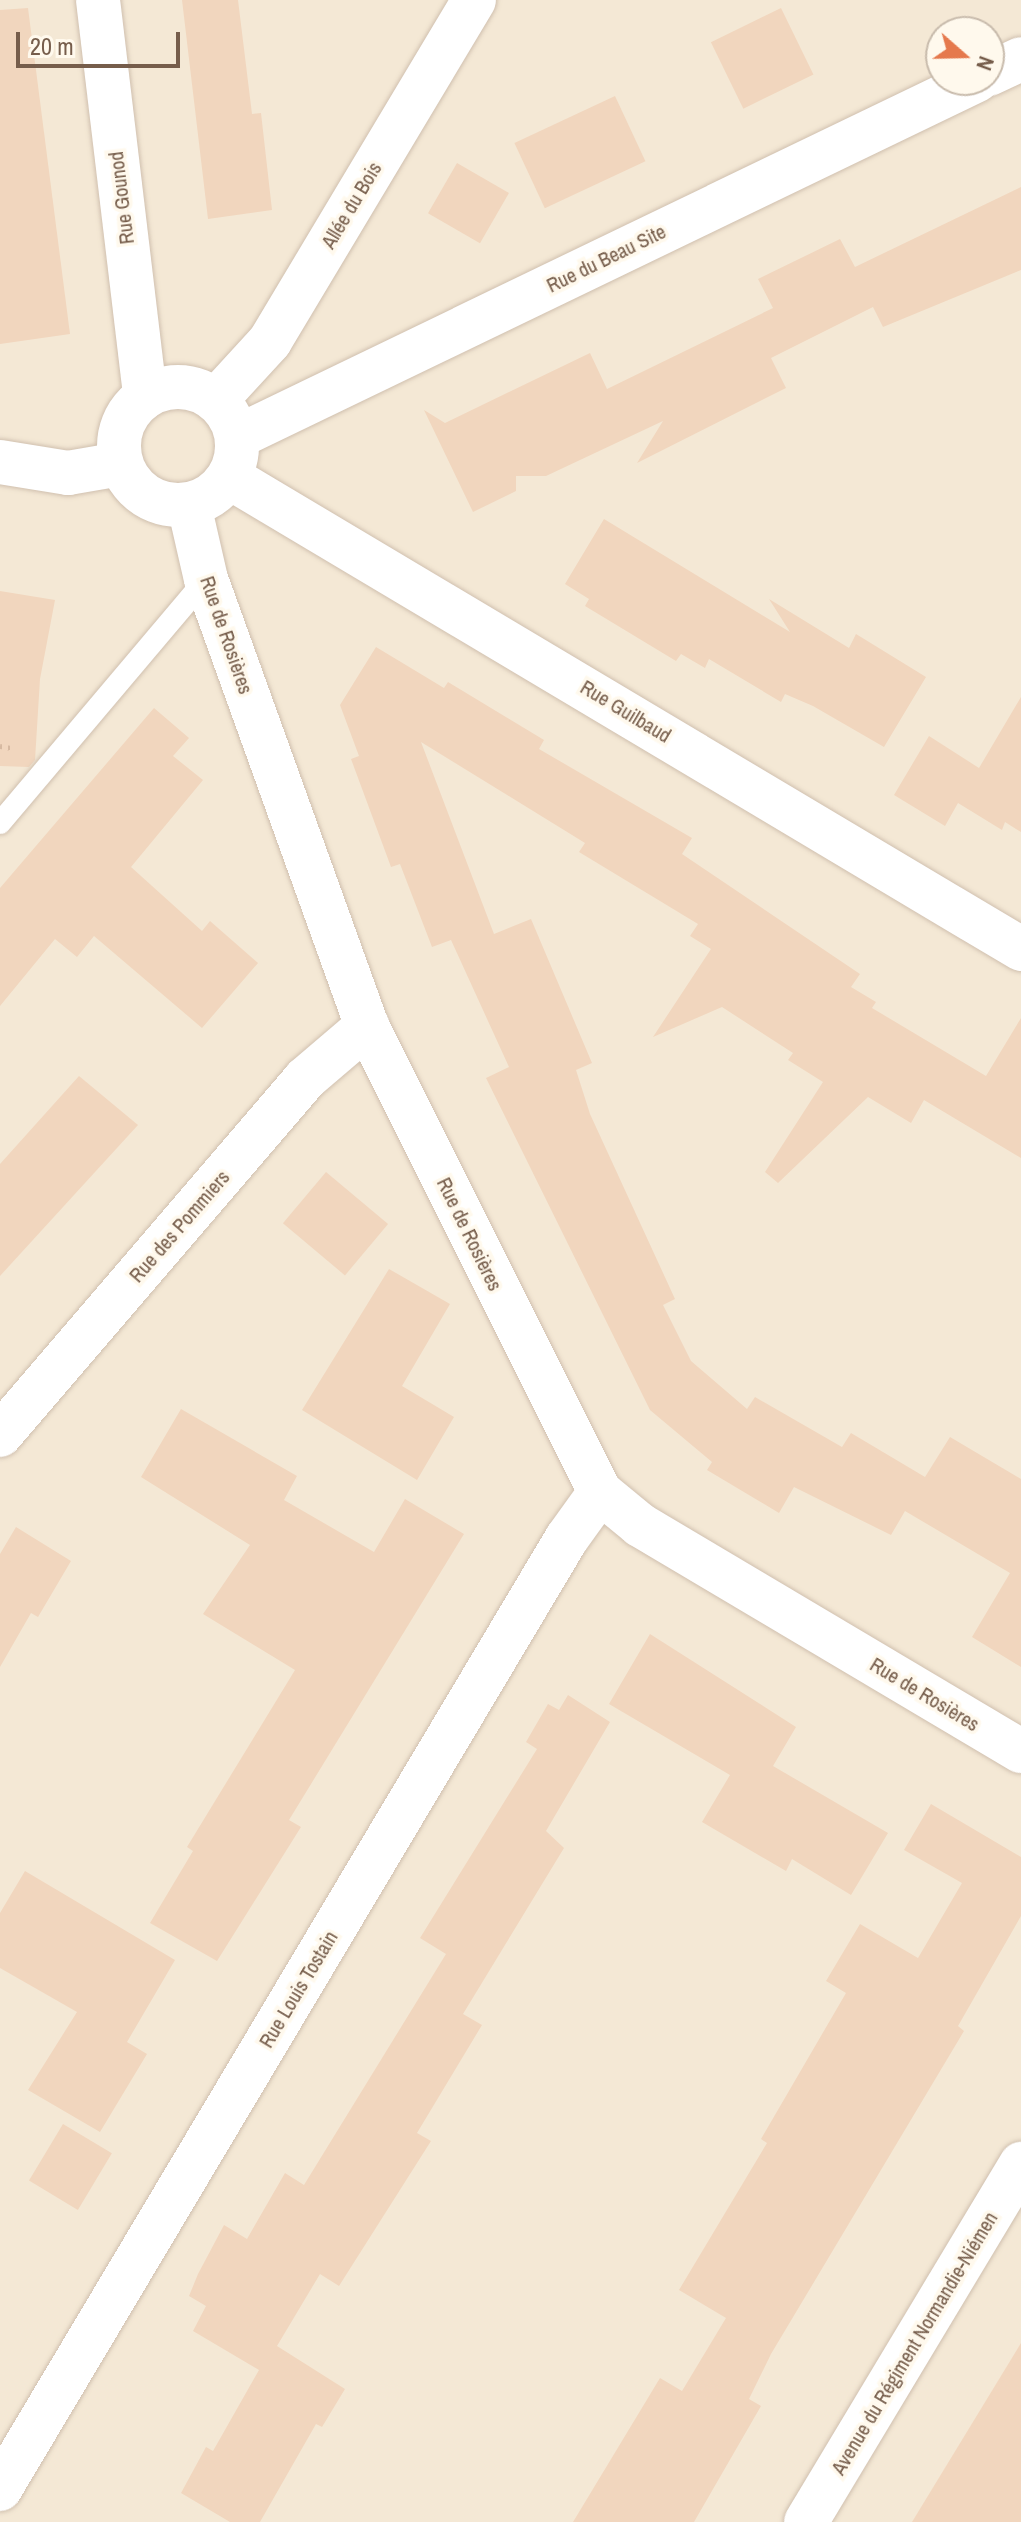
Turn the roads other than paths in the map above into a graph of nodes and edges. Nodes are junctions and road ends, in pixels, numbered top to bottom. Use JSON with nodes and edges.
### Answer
{"nodes":[{"id":1,"x":98,"y":0,"type":"edge"},
{"id":2,"x":474,"y":0,"type":"edge"},
{"id":3,"x":943,"y":96,"type":"edge"},
{"id":4,"x":145,"y":396,"type":"junction"},
{"id":5,"x":227,"y":438,"type":"junction"},
{"id":6,"x":0,"y":462,"type":"edge"},
{"id":7,"x":120,"y":464,"type":"junction"},
{"id":8,"x":189,"y":505,"type":"junction"},
{"id":9,"x":206,"y":579,"type":"junction"},
{"id":10,"x":0,"y":823,"type":"edge"},
{"id":11,"x":1021,"y":949,"type":"edge"},
{"id":12,"x":367,"y":1026,"type":"junction"},
{"id":13,"x":0,"y":1435,"type":"edge"},
{"id":14,"x":600,"y":1492,"type":"junction"},
{"id":15,"x":1021,"y":1751,"type":"edge"},
{"id":16,"x":1021,"y":2164,"type":"edge"},
{"id":17,"x":0,"y":2489,"type":"edge"},
{"id":18,"x":806,"y":2522,"type":"edge"}],
"edges":[{"from":1,"to":4,"type":"street","name":"Rue Gounod"},
{"from":2,"to":5,"type":"street","name":"Allée du Bois"},
{"from":3,"to":5,"type":"street","name":"Rue du Beau Site"},
{"from":4,"to":5,"type":"street"},
{"from":4,"to":7,"type":"street"},
{"from":5,"to":8,"type":"street"},
{"from":5,"to":11,"type":"street","name":"Rue Guilbaud"},
{"from":6,"to":7,"type":"street"},
{"from":7,"to":8,"type":"street"},
{"from":8,"to":9,"type":"street","name":"Rue de Rosières"},
{"from":9,"to":10,"type":"lane"},
{"from":9,"to":12,"type":"street","name":"Rue de Rosières"},
{"from":12,"to":13,"type":"street","name":"Rue des Pommiers"},
{"from":12,"to":14,"type":"street","name":"Rue de Rosières"},
{"from":14,"to":15,"type":"street","name":"Rue de Rosières"},
{"from":14,"to":17,"type":"street","name":"Rue Louis Tostain"},
{"from":16,"to":18,"type":"street","name":"Avenue du Régiment Normandie-Niémen"}]}
